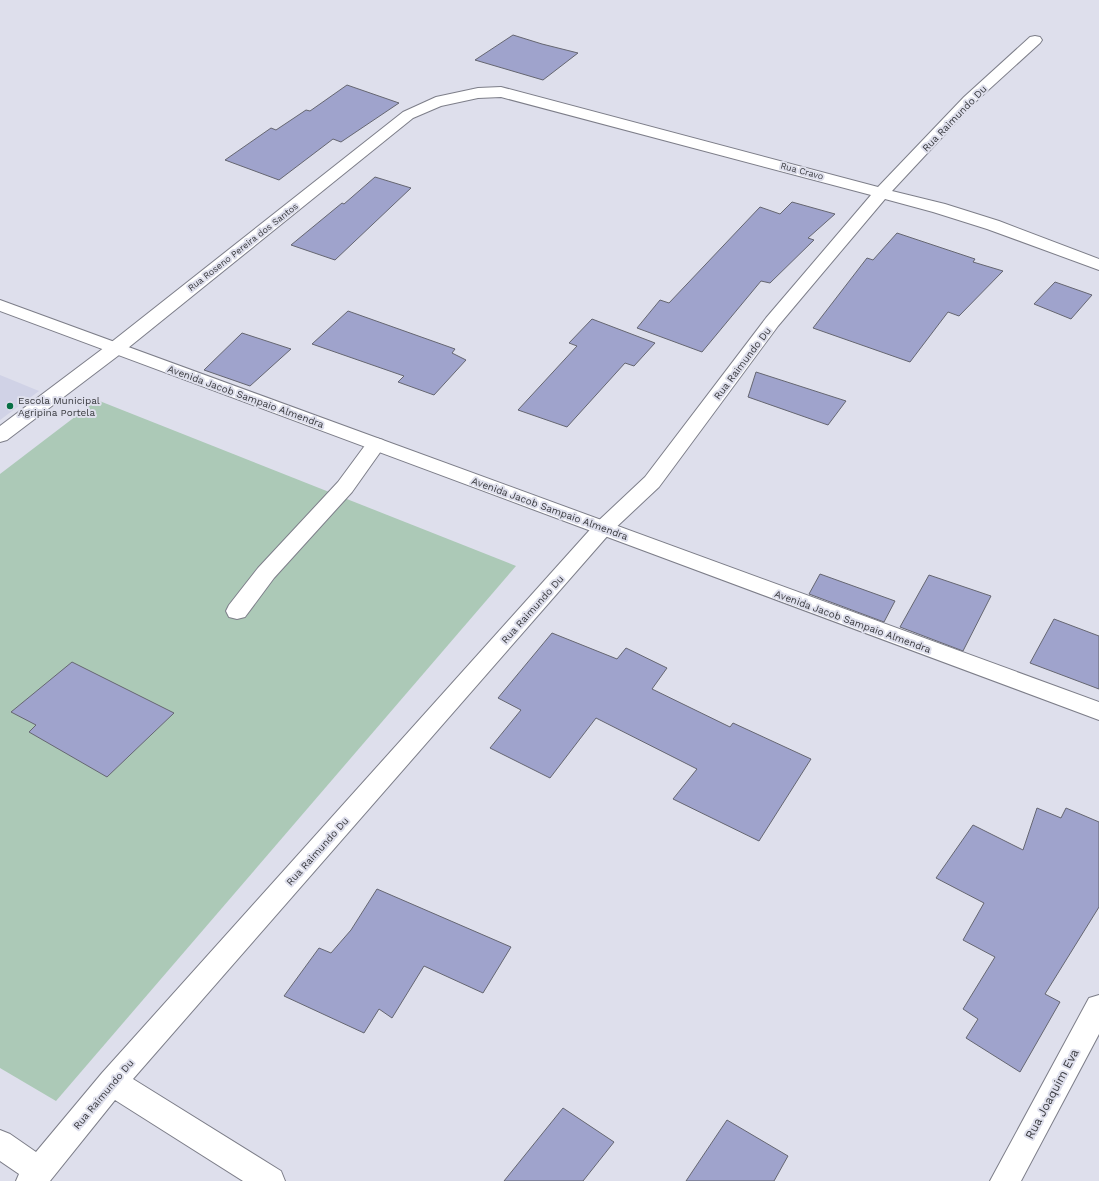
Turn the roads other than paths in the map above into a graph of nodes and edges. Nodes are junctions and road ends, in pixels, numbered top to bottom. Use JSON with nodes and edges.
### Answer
{"nodes":[{"id":1,"x":1035,"y":40,"type":"dead end"},
{"id":2,"x":501,"y":92,"type":"joint"},
{"id":3,"x":882,"y":192,"type":"junction"},
{"id":4,"x":1099,"y":265,"type":"edge"},
{"id":5,"x":0,"y":305,"type":"edge"},
{"id":6,"x":116,"y":348,"type":"junction"},
{"id":7,"x":0,"y":436,"type":"edge"},
{"id":8,"x":376,"y":444,"type":"junction"},
{"id":9,"x":603,"y":528,"type":"junction"},
{"id":10,"x":237,"y":611,"type":"dead end"},
{"id":11,"x":1099,"y":711,"type":"edge"},
{"id":12,"x":1099,"y":1006,"type":"edge"},
{"id":13,"x":112,"y":1082,"type":"junction"},
{"id":14,"x":0,"y":1144,"type":"edge"},
{"id":15,"x":35,"y":1176,"type":"edge"},
{"id":16,"x":270,"y":1181,"type":"edge"},
{"id":17,"x":1005,"y":1181,"type":"edge"}],
"edges":[{"from":1,"to":3,"type":"street","name":"Rua Raimundo Du"},
{"from":2,"to":3,"type":"street","name":"Rua Cravo"},
{"from":2,"to":6,"type":"street","name":"Rua Roseno Pereira dos Santos"},
{"from":3,"to":4,"type":"street","name":"Rua Cravo"},
{"from":3,"to":9,"type":"street","name":"Rua Raimundo Du"},
{"from":5,"to":6,"type":"street","name":"Avenida Jacob Sampaio Almendra"},
{"from":6,"to":7,"type":"street","name":"Rua Roseno Pereira dos Santos"},
{"from":6,"to":8,"type":"street","name":"Avenida Jacob Sampaio Almendra"},
{"from":8,"to":9,"type":"street","name":"Avenida Jacob Sampaio Almendra"},
{"from":8,"to":10,"type":"street"},
{"from":9,"to":11,"type":"street","name":"Avenida Jacob Sampaio Almendra"},
{"from":9,"to":13,"type":"street","name":"Rua Raimundo Du"},
{"from":12,"to":17,"type":"street","name":"Rua Joaquim Eva"},
{"from":13,"to":15,"type":"street","name":"Rua Raimundo Du"},
{"from":13,"to":16,"type":"street"},
{"from":14,"to":15,"type":"street"}]}
